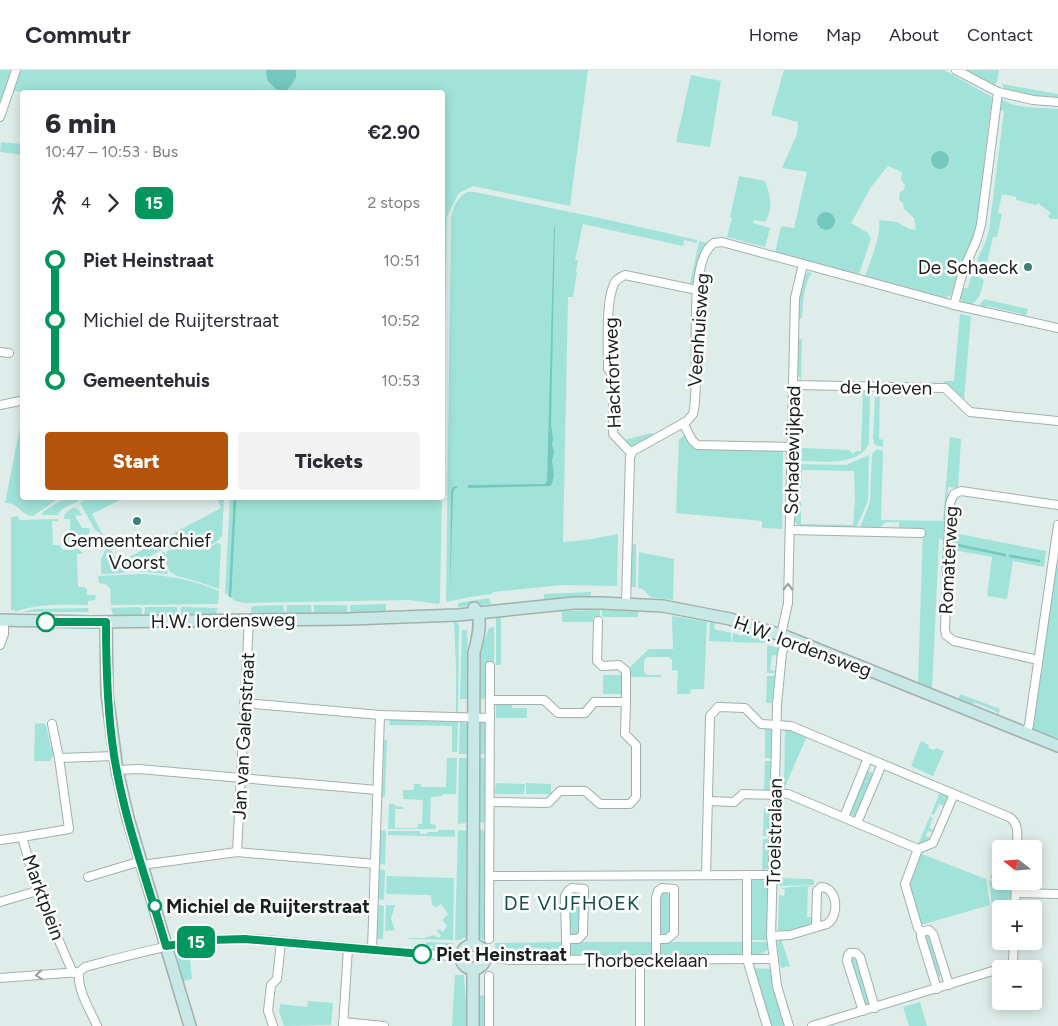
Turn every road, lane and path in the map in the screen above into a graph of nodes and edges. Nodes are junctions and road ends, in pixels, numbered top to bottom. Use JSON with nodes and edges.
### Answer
{"nodes":[{"id":1,"x":16,"y":70,"type":"edge"},
{"id":2,"x":956,"y":70,"type":"edge"},
{"id":3,"x":998,"y":92,"type":"junction"},
{"id":4,"x":1058,"y":102,"type":"edge"},
{"id":5,"x":0,"y":117,"type":"edge"},
{"id":6,"x":803,"y":264,"type":"junction"},
{"id":7,"x":697,"y":290,"type":"junction"},
{"id":8,"x":954,"y":305,"type":"junction"},
{"id":9,"x":1058,"y":328,"type":"edge"},
{"id":10,"x":0,"y":352,"type":"edge"},
{"id":11,"x":9,"y":353,"type":"dead end"},
{"id":12,"x":793,"y":385,"type":"junction"},
{"id":13,"x":20,"y":401,"type":"dead end"},
{"id":14,"x":0,"y":405,"type":"edge"},
{"id":15,"x":1058,"y":421,"type":"edge"},
{"id":16,"x":683,"y":423,"type":"junction"},
{"id":17,"x":792,"y":446,"type":"junction"},
{"id":18,"x":631,"y":453,"type":"junction"},
{"id":19,"x":1058,"y":505,"type":"edge"},
{"id":20,"x":1058,"y":525,"type":"edge"},
{"id":21,"x":790,"y":530,"type":"junction"},
{"id":22,"x":921,"y":533,"type":"dead end"},
{"id":23,"x":626,"y":604,"type":"junction"},
{"id":24,"x":474,"y":612,"type":"junction"},
{"id":25,"x":249,"y":620,"type":"junction"},
{"id":26,"x":598,"y":621,"type":"dead end"},
{"id":27,"x":106,"y":622,"type":"junction"},
{"id":28,"x":2,"y":623,"type":"edge"},
{"id":29,"x":784,"y":636,"type":"junction"},
{"id":30,"x":0,"y":645,"type":"edge"},
{"id":31,"x":1038,"y":660,"type":"junction"},
{"id":32,"x":490,"y":666,"type":"dead end"},
{"id":33,"x":490,"y":700,"type":"junction"},
{"id":34,"x":626,"y":702,"type":"junction"},
{"id":35,"x":244,"y":703,"type":"junction"},
{"id":36,"x":380,"y":715,"type":"junction"},
{"id":37,"x":474,"y":718,"type":"junction"},
{"id":38,"x":490,"y":718,"type":"junction"},
{"id":39,"x":52,"y":724,"type":"dead end"},
{"id":40,"x":776,"y":724,"type":"junction"},
{"id":41,"x":1026,"y":733,"type":"junction"},
{"id":42,"x":1058,"y":746,"type":"edge"},
{"id":43,"x":114,"y":756,"type":"junction"},
{"id":44,"x":59,"y":758,"type":"junction"},
{"id":45,"x":868,"y":758,"type":"junction"},
{"id":46,"x":882,"y":764,"type":"junction"},
{"id":47,"x":117,"y":770,"type":"junction"},
{"id":48,"x":241,"y":778,"type":"junction"},
{"id":49,"x":377,"y":790,"type":"junction"},
{"id":50,"x":775,"y":794,"type":"junction"},
{"id":51,"x":954,"y":794,"type":"junction"},
{"id":52,"x":708,"y":801,"type":"junction"},
{"id":53,"x":490,"y":802,"type":"junction"},
{"id":54,"x":844,"y":817,"type":"junction"},
{"id":55,"x":857,"y":823,"type":"junction"},
{"id":56,"x":474,"y":827,"type":"junction"},
{"id":57,"x":490,"y":827,"type":"junction"},
{"id":58,"x":22,"y":837,"type":"junction"},
{"id":59,"x":0,"y":840,"type":"edge"},
{"id":60,"x":1016,"y":840,"type":"edge"},
{"id":61,"x":918,"y":849,"type":"junction"},
{"id":62,"x":237,"y":852,"type":"junction"},
{"id":63,"x":141,"y":863,"type":"junction"},
{"id":64,"x":375,"y":864,"type":"junction"},
{"id":65,"x":584,"y":875,"type":"junction"},
{"id":66,"x":674,"y":875,"type":"junction"},
{"id":67,"x":706,"y":875,"type":"junction"},
{"id":68,"x":747,"y":875,"type":"junction"},
{"id":69,"x":773,"y":875,"type":"junction"},
{"id":70,"x":490,"y":876,"type":"junction"},
{"id":71,"x":88,"y":877,"type":"dead end"},
{"id":72,"x":584,"y":889,"type":"junction"},
{"id":73,"x":674,"y":889,"type":"junction"},
{"id":74,"x":37,"y":891,"type":"junction"},
{"id":75,"x":1016,"y":893,"type":"joint"},
{"id":76,"x":1058,"y":894,"type":"edge"},
{"id":77,"x":1016,"y":900,"type":"edge"},
{"id":78,"x":0,"y":902,"type":"edge"},
{"id":79,"x":816,"y":927,"type":"junction"},
{"id":80,"x":921,"y":932,"type":"junction"},
{"id":81,"x":771,"y":936,"type":"junction"},
{"id":82,"x":489,"y":939,"type":"dead end"},
{"id":83,"x":566,"y":939,"type":"junction"},
{"id":84,"x":656,"y":939,"type":"junction"},
{"id":85,"x":281,"y":942,"type":"junction"},
{"id":86,"x":473,"y":945,"type":"junction"},
{"id":87,"x":166,"y":946,"type":"junction"},
{"id":88,"x":348,"y":948,"type":"junction"},
{"id":89,"x":372,"y":950,"type":"junction"},
{"id":90,"x":1014,"y":950,"type":"edge"},
{"id":91,"x":484,"y":956,"type":"junction"},
{"id":92,"x":461,"y":957,"type":"junction"},
{"id":93,"x":747,"y":959,"type":"junction"},
{"id":94,"x":773,"y":959,"type":"junction"},
{"id":95,"x":566,"y":960,"type":"junction"},
{"id":96,"x":640,"y":960,"type":"junction"},
{"id":97,"x":656,"y":960,"type":"junction"},
{"id":98,"x":473,"y":968,"type":"junction"},
{"id":99,"x":76,"y":972,"type":"junction"},
{"id":100,"x":489,"y":976,"type":"dead end"},
{"id":101,"x":0,"y":978,"type":"edge"},
{"id":102,"x":949,"y":985,"type":"junction"},
{"id":103,"x":937,"y":989,"type":"junction"},
{"id":104,"x":473,"y":992,"type":"junction"},
{"id":105,"x":489,"y":992,"type":"junction"},
{"id":106,"x":875,"y":1008,"type":"junction"},
{"id":107,"x":863,"y":1011,"type":"junction"},
{"id":108,"x":343,"y":1024,"type":"edge"},
{"id":109,"x":97,"y":1026,"type":"edge"},
{"id":110,"x":190,"y":1026,"type":"edge"},
{"id":111,"x":273,"y":1026,"type":"edge"},
{"id":112,"x":384,"y":1026,"type":"edge"},
{"id":113,"x":473,"y":1026,"type":"edge"},
{"id":114,"x":489,"y":1026,"type":"edge"},
{"id":115,"x":640,"y":1026,"type":"edge"},
{"id":116,"x":767,"y":1026,"type":"edge"},
{"id":117,"x":789,"y":1026,"type":"edge"},
{"id":118,"x":812,"y":1026,"type":"edge"}],
"edges":[{"from":1,"to":5,"type":"street"},
{"from":2,"to":3,"type":"street"},
{"from":3,"to":4,"type":"street"},
{"from":3,"to":8,"type":"street"},
{"from":6,"to":7,"type":"street","name":"Veenhuisweg"},
{"from":6,"to":8,"type":"street","name":"Veenhuisweg"},
{"from":6,"to":12,"type":"street","name":"Schadewijkpad"},
{"from":7,"to":16,"type":"street","name":"Veenhuisweg"},
{"from":7,"to":18,"type":"street","name":"Hackfortweg"},
{"from":8,"to":9,"type":"street","name":"Veenhuisweg"},
{"from":10,"to":11,"type":"street"},
{"from":12,"to":15,"type":"street","name":"de Hoeven"},
{"from":12,"to":17,"type":"street","name":"Schadewijkpad"},
{"from":13,"to":14,"type":"street"},
{"from":16,"to":17,"type":"street"},
{"from":16,"to":18,"type":"street"},
{"from":17,"to":21,"type":"street","name":"Schadewijkpad"},
{"from":18,"to":23,"type":"street"},
{"from":19,"to":31,"type":"street","name":"Romaterweg"},
{"from":20,"to":31,"type":"street"},
{"from":21,"to":22,"type":"street"},
{"from":29,"to":21,"type":"street","name":"Schadewijkpad","one_way":true},
{"from":23,"to":24,"type":"main road","name":"H.W. Iordensweg"},
{"from":23,"to":29,"type":"main road","name":"H.W. Iordensweg"},
{"from":24,"to":25,"type":"main road","name":"H.W. Iordensweg"},
{"from":24,"to":37,"type":"main road"},
{"from":25,"to":27,"type":"main road","name":"H.W. Iordensweg"},
{"from":25,"to":35,"type":"street","name":"Jan van Galenstraat"},
{"from":26,"to":34,"type":"street"},
{"from":27,"to":28,"type":"main road","name":"H.W. Iordensweg"},
{"from":27,"to":43,"type":"main road"},
{"from":28,"to":30,"type":"street"},
{"from":29,"to":40,"type":"street","name":"Troelstralaan"},
{"from":29,"to":41,"type":"main road","name":"H.W. Iordensweg"},
{"from":31,"to":41,"type":"street"},
{"from":32,"to":33,"type":"street"},
{"from":33,"to":34,"type":"street"},
{"from":33,"to":38,"type":"street"},
{"from":34,"to":53,"type":"street"},
{"from":35,"to":36,"type":"street"},
{"from":35,"to":48,"type":"street","name":"Jan van Galenstraat"},
{"from":36,"to":37,"type":"street"},
{"from":36,"to":49,"type":"street"},
{"from":37,"to":38,"type":"street"},
{"from":37,"to":56,"type":"main road"},
{"from":38,"to":53,"type":"street"},
{"from":39,"to":44,"type":"street"},
{"from":40,"to":45,"type":"street"},
{"from":40,"to":50,"type":"street","name":"Troelstralaan"},
{"from":40,"to":52,"type":"street"},
{"from":41,"to":42,"type":"main road","name":"H.W. Iordensweg"},
{"from":43,"to":44,"type":"street"},
{"from":43,"to":47,"type":"main road"},
{"from":44,"to":58,"type":"street","name":"Marktplein"},
{"from":45,"to":46,"type":"street"},
{"from":45,"to":54,"type":"street"},
{"from":46,"to":51,"type":"street"},
{"from":46,"to":55,"type":"street"},
{"from":47,"to":48,"type":"street"},
{"from":47,"to":63,"type":"main road"},
{"from":48,"to":49,"type":"street"},
{"from":48,"to":62,"type":"street","name":"Jan van Galenstraat"},
{"from":49,"to":64,"type":"street"},
{"from":50,"to":52,"type":"street"},
{"from":50,"to":54,"type":"street"},
{"from":50,"to":69,"type":"street","name":"Troelstralaan"},
{"from":51,"to":60,"type":"street"},
{"from":51,"to":61,"type":"street"},
{"from":52,"to":67,"type":"street"},
{"from":53,"to":57,"type":"street"},
{"from":54,"to":55,"type":"street"},
{"from":55,"to":61,"type":"street"},
{"from":56,"to":57,"type":"street"},
{"from":56,"to":86,"type":"main road"},
{"from":57,"to":70,"type":"street"},
{"from":58,"to":59,"type":"street"},
{"from":58,"to":74,"type":"street","name":"Marktplein"},
{"from":61,"to":80,"type":"street"},
{"from":62,"to":63,"type":"street"},
{"from":62,"to":64,"type":"street"},
{"from":63,"to":71,"type":"street"},
{"from":63,"to":87,"type":"main road"},
{"from":64,"to":89,"type":"street"},
{"from":65,"to":66,"type":"street"},
{"from":65,"to":70,"type":"street"},
{"from":65,"to":72,"type":"street"},
{"from":66,"to":67,"type":"street"},
{"from":66,"to":73,"type":"street"},
{"from":67,"to":68,"type":"street"},
{"from":68,"to":69,"type":"street"},
{"from":68,"to":93,"type":"street"},
{"from":69,"to":81,"type":"street","name":"Troelstralaan"},
{"from":70,"to":82,"type":"street"},
{"from":72,"to":83,"type":"street"},
{"from":72,"to":83,"type":"street"},
{"from":73,"to":84,"type":"street"},
{"from":73,"to":84,"type":"street"},
{"from":74,"to":78,"type":"street"},
{"from":74,"to":99,"type":"street","name":"Marktplein"},
{"from":75,"to":76,"type":"street"},
{"from":75,"to":77,"type":"street"},
{"from":79,"to":79,"type":"street"},
{"from":79,"to":81,"type":"street"},
{"from":80,"to":102,"type":"street"},
{"from":80,"to":103,"type":"street"},
{"from":81,"to":94,"type":"street","name":"Troelstralaan"},
{"from":83,"to":95,"type":"street"},
{"from":84,"to":97,"type":"street"},
{"from":85,"to":87,"type":"street"},
{"from":85,"to":88,"type":"street"},
{"from":85,"to":111,"type":"street"},
{"from":86,"to":91,"type":"main road"},
{"from":86,"to":92,"type":"main road"},
{"from":87,"to":99,"type":"street"},
{"from":87,"to":110,"type":"main road"},
{"from":88,"to":89,"type":"street"},
{"from":88,"to":108,"type":"street"},
{"from":89,"to":92,"type":"street"},
{"from":90,"to":102,"type":"street"},
{"from":91,"to":95,"type":"street","name":"Thorbeckelaan"},
{"from":91,"to":98,"type":"main road"},
{"from":92,"to":98,"type":"main road"},
{"from":93,"to":94,"type":"street","name":"Thorbeckelaan"},
{"from":93,"to":97,"type":"street","name":"Thorbeckelaan"},
{"from":93,"to":116,"type":"street"},
{"from":94,"to":117,"type":"street","name":"Troelstralaan"},
{"from":95,"to":96,"type":"street","name":"Thorbeckelaan"},
{"from":96,"to":97,"type":"street","name":"Thorbeckelaan"},
{"from":96,"to":115,"type":"street"},
{"from":98,"to":104,"type":"main road"},
{"from":99,"to":101,"type":"street","one_way":true},
{"from":99,"to":109,"type":"street","name":"Marktplein"},
{"from":100,"to":105,"type":"street"},
{"from":102,"to":103,"type":"street"},
{"from":103,"to":106,"type":"street"},
{"from":104,"to":105,"type":"street"},
{"from":104,"to":113,"type":"main road"},
{"from":105,"to":114,"type":"street"},
{"from":106,"to":107,"type":"street"},
{"from":106,"to":107,"type":"street"},
{"from":107,"to":118,"type":"street"},
{"from":108,"to":112,"type":"street"}]}
